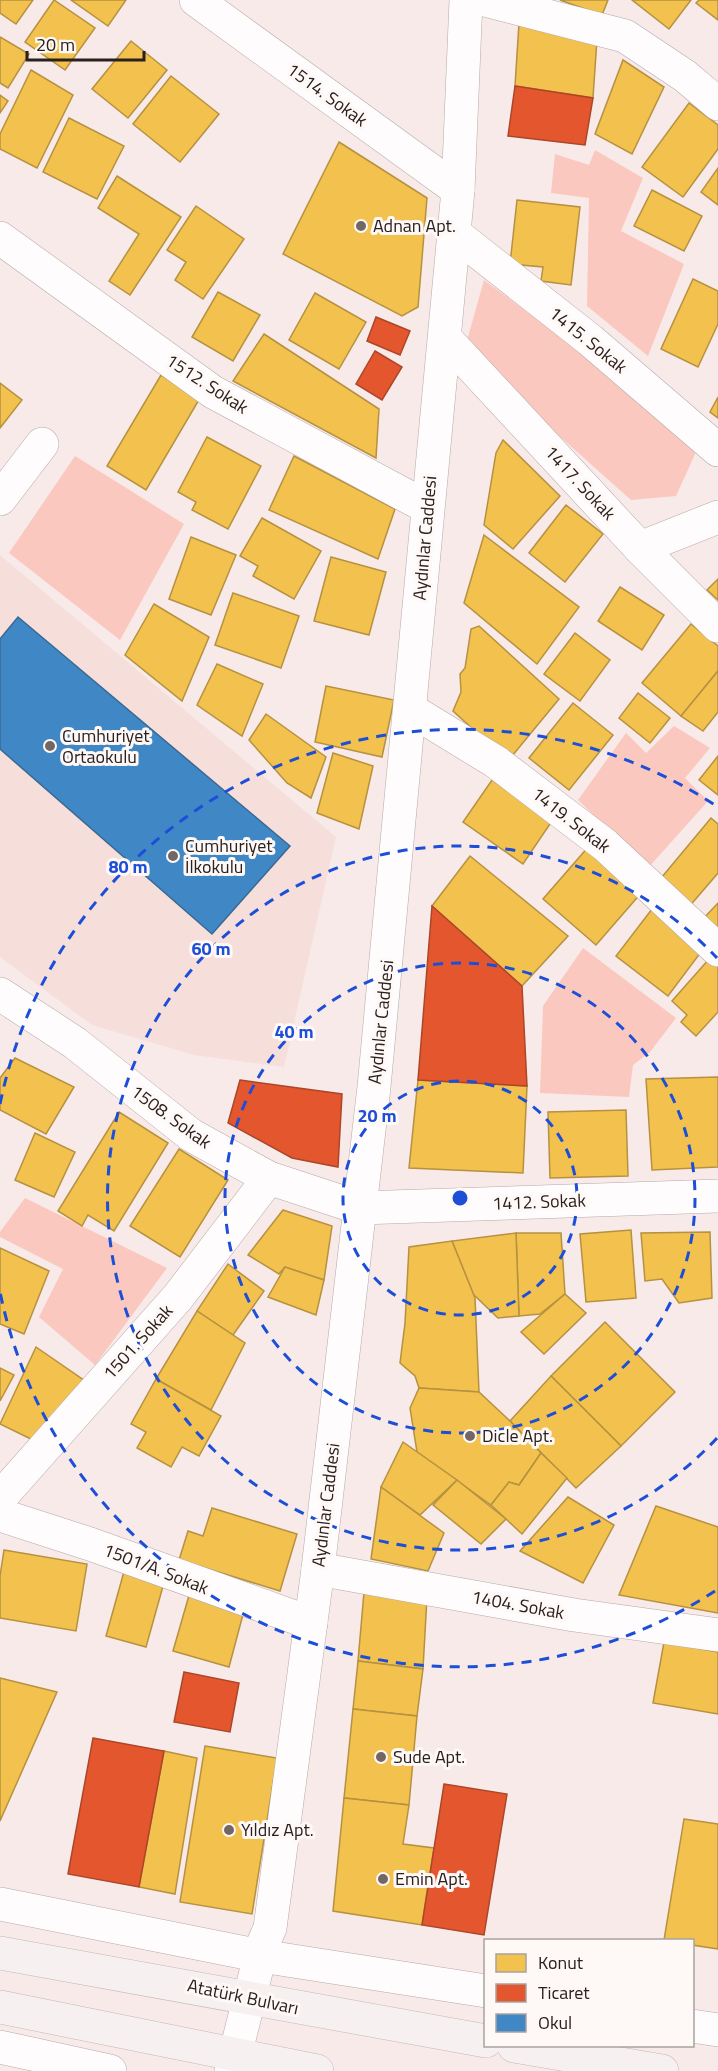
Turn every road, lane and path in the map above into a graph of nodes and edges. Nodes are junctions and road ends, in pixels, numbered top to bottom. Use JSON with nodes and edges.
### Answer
{"nodes":[{"id":1,"x":196,"y":0,"type":"edge"},
{"id":2,"x":466,"y":0,"type":"edge"},
{"id":3,"x":485,"y":0,"type":"edge"},
{"id":4,"x":718,"y":104,"type":"edge"},
{"id":5,"x":458,"y":190,"type":"junction"},
{"id":6,"x":454,"y":233,"type":"junction"},
{"id":7,"x":0,"y":237,"type":"edge"},
{"id":8,"x":445,"y":338,"type":"junction"},
{"id":9,"x":42,"y":444,"type":"dead end"},
{"id":10,"x":718,"y":450,"type":"edge"},
{"id":11,"x":0,"y":499,"type":"edge"},
{"id":12,"x":428,"y":507,"type":"junction"},
{"id":13,"x":718,"y":517,"type":"edge"},
{"id":14,"x":640,"y":548,"type":"junction"},
{"id":15,"x":718,"y":626,"type":"edge"},
{"id":16,"x":411,"y":710,"type":"junction"},
{"id":17,"x":718,"y":950,"type":"edge"},
{"id":18,"x":0,"y":994,"type":"edge"},
{"id":19,"x":269,"y":1178,"type":"junction"},
{"id":20,"x":718,"y":1196,"type":"edge"},
{"id":21,"x":360,"y":1208,"type":"junction"},
{"id":22,"x":1,"y":1499,"type":"edge"},
{"id":23,"x":318,"y":1569,"type":"junction"},
{"id":24,"x":311,"y":1623,"type":"junction"},
{"id":25,"x":718,"y":1635,"type":"edge"},
{"id":26,"x":0,"y":1904,"type":"edge"},
{"id":27,"x":0,"y":1953,"type":"edge"},
{"id":28,"x":261,"y":1956,"type":"junction"},
{"id":29,"x":484,"y":1991,"type":"edge"},
{"id":30,"x":248,"y":2000,"type":"junction"},
{"id":31,"x":0,"y":2007,"type":"edge"},
{"id":32,"x":694,"y":2026,"type":"edge"},
{"id":33,"x":718,"y":2030,"type":"edge"},
{"id":34,"x":484,"y":2041,"type":"edge"},
{"id":35,"x":0,"y":2047,"type":"edge"},
{"id":36,"x":520,"y":2047,"type":"edge"},
{"id":37,"x":233,"y":2063,"type":"edge"},
{"id":38,"x":110,"y":2071,"type":"edge"},
{"id":39,"x":317,"y":2071,"type":"edge"},
{"id":40,"x":662,"y":2071,"type":"edge"}],
"edges":[{"from":1,"to":5,"type":"street","name":"1514. Sokak"},
{"from":2,"to":5,"type":"street","name":"Aydınlar Caddesi"},
{"from":3,"to":4,"type":"street"},
{"from":5,"to":6,"type":"street","name":"Aydınlar Caddesi"},
{"from":6,"to":8,"type":"street","name":"Aydınlar Caddesi"},
{"from":6,"to":10,"type":"street","name":"1415. Sokak"},
{"from":7,"to":12,"type":"street","name":"1512. Sokak"},
{"from":8,"to":12,"type":"street","name":"Aydınlar Caddesi"},
{"from":8,"to":14,"type":"street","name":"1417. Sokak"},
{"from":9,"to":11,"type":"street"},
{"from":12,"to":16,"type":"street","name":"Aydınlar Caddesi"},
{"from":13,"to":14,"type":"street"},
{"from":14,"to":15,"type":"street","name":"1417. Sokak"},
{"from":16,"to":17,"type":"street","name":"1419. Sokak"},
{"from":16,"to":21,"type":"street","name":"Aydınlar Caddesi"},
{"from":18,"to":19,"type":"street","name":"1508. Sokak"},
{"from":19,"to":21,"type":"street","name":"1508. Sokak"},
{"from":19,"to":22,"type":"street","name":"1501. Sokak"},
{"from":20,"to":21,"type":"street","name":"1412. Sokak"},
{"from":21,"to":23,"type":"street","name":"Aydınlar Caddesi"},
{"from":22,"to":24,"type":"street","name":"1501/A. Sokak"},
{"from":23,"to":24,"type":"street","name":"Aydınlar Caddesi"},
{"from":23,"to":25,"type":"street","name":"1404. Sokak"},
{"from":24,"to":28,"type":"street","name":"Aydınlar Caddesi"},
{"from":26,"to":28,"type":"street"},
{"from":27,"to":30,"type":"main road","name":"Atatürk Bulvarı"},
{"from":28,"to":29,"type":"street"},
{"from":28,"to":30,"type":"street","name":"Aydınlar Caddesi"},
{"from":30,"to":34,"type":"main road","name":"Atatürk Bulvarı"},
{"from":30,"to":37,"type":"street","name":"Aydınlar Caddesi"},
{"from":31,"to":37,"type":"main road"},
{"from":32,"to":33,"type":"street"},
{"from":35,"to":38,"type":"street"},
{"from":36,"to":40,"type":"main road"},
{"from":37,"to":39,"type":"main road"}]}
